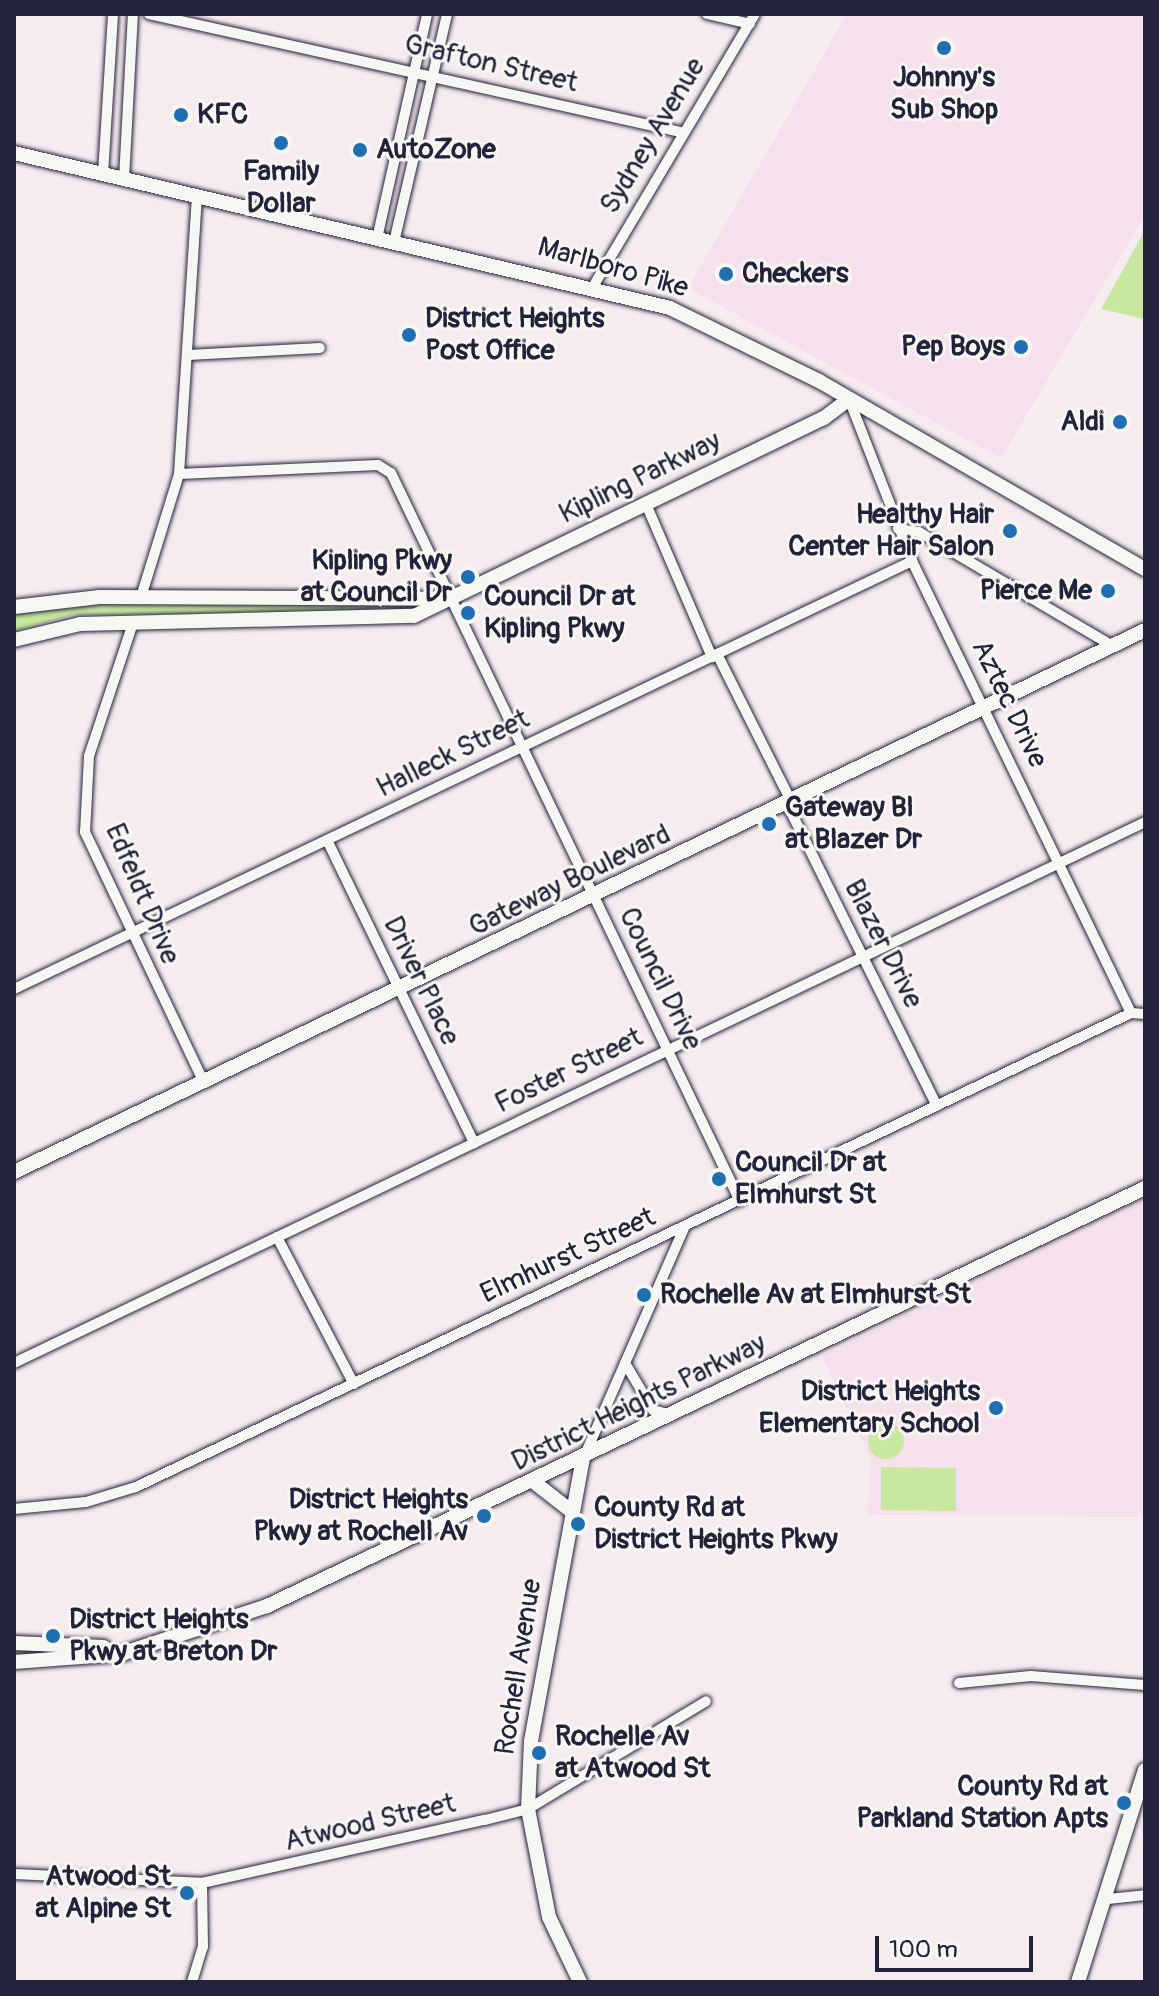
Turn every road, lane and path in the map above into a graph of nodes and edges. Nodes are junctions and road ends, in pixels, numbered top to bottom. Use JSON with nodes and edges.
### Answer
{"nodes":[{"id":1,"x":113,"y":14,"type":"edge"},
{"id":2,"x":133,"y":14,"type":"edge"},
{"id":3,"x":149,"y":14,"type":"edge"},
{"id":4,"x":427,"y":14,"type":"edge"},
{"id":5,"x":447,"y":14,"type":"edge"},
{"id":6,"x":707,"y":14,"type":"edge"},
{"id":7,"x":752,"y":19,"type":"edge"},
{"id":8,"x":414,"y":71,"type":"junction"},
{"id":9,"x":433,"y":75,"type":"junction"},
{"id":10,"x":681,"y":132,"type":"junction"},
{"id":11,"x":14,"y":153,"type":"edge"},
{"id":12,"x":103,"y":174,"type":"junction"},
{"id":13,"x":124,"y":179,"type":"junction"},
{"id":14,"x":197,"y":197,"type":"junction"},
{"id":15,"x":378,"y":234,"type":"junction"},
{"id":16,"x":395,"y":238,"type":"junction"},
{"id":17,"x":594,"y":285,"type":"junction"},
{"id":18,"x":320,"y":348,"type":"dead end"},
{"id":19,"x":188,"y":355,"type":"junction"},
{"id":20,"x":849,"y":399,"type":"junction"},
{"id":21,"x":179,"y":474,"type":"junction"},
{"id":22,"x":646,"y":504,"type":"junction"},
{"id":23,"x":898,"y":529,"type":"junction"},
{"id":24,"x":912,"y":561,"type":"junction"},
{"id":25,"x":1145,"y":569,"type":"edge"},
{"id":26,"x":141,"y":597,"type":"junction"},
{"id":27,"x":452,"y":600,"type":"junction"},
{"id":28,"x":14,"y":607,"type":"edge"},
{"id":29,"x":133,"y":623,"type":"junction"},
{"id":30,"x":1145,"y":630,"type":"edge"},
{"id":31,"x":14,"y":640,"type":"edge"},
{"id":32,"x":1111,"y":645,"type":"junction"},
{"id":33,"x":715,"y":655,"type":"junction"},
{"id":34,"x":986,"y":709,"type":"junction"},
{"id":35,"x":522,"y":747,"type":"junction"},
{"id":36,"x":789,"y":803,"type":"junction"},
{"id":37,"x":1145,"y":822,"type":"edge"},
{"id":38,"x":327,"y":840,"type":"junction"},
{"id":39,"x":1058,"y":863,"type":"junction"},
{"id":40,"x":595,"y":898,"type":"junction"},
{"id":41,"x":130,"y":934,"type":"junction"},
{"id":42,"x":862,"y":955,"type":"junction"},
{"id":43,"x":14,"y":989,"type":"edge"},
{"id":44,"x":399,"y":992,"type":"junction"},
{"id":45,"x":1131,"y":1013,"type":"junction"},
{"id":46,"x":1145,"y":1014,"type":"edge"},
{"id":47,"x":668,"y":1050,"type":"junction"},
{"id":48,"x":204,"y":1083,"type":"junction"},
{"id":49,"x":937,"y":1106,"type":"junction"},
{"id":50,"x":474,"y":1143,"type":"junction"},
{"id":51,"x":14,"y":1172,"type":"edge"},
{"id":52,"x":1145,"y":1188,"type":"edge"},
{"id":53,"x":740,"y":1201,"type":"junction"},
{"id":54,"x":684,"y":1228,"type":"junction"},
{"id":55,"x":277,"y":1237,"type":"junction"},
{"id":56,"x":14,"y":1363,"type":"edge"},
{"id":57,"x":625,"y":1363,"type":"junction"},
{"id":58,"x":354,"y":1384,"type":"junction"},
{"id":59,"x":674,"y":1415,"type":"junction"},
{"id":60,"x":583,"y":1459,"type":"junction"},
{"id":61,"x":534,"y":1482,"type":"junction"},
{"id":62,"x":14,"y":1509,"type":"edge"},
{"id":63,"x":571,"y":1511,"type":"junction"},
{"id":64,"x":14,"y":1643,"type":"edge"},
{"id":65,"x":148,"y":1646,"type":"junction"},
{"id":66,"x":14,"y":1662,"type":"edge"},
{"id":67,"x":959,"y":1683,"type":"dead end"},
{"id":68,"x":1145,"y":1685,"type":"edge"},
{"id":69,"x":706,"y":1701,"type":"dead end"},
{"id":70,"x":1145,"y":1770,"type":"edge"},
{"id":71,"x":528,"y":1809,"type":"junction"},
{"id":72,"x":14,"y":1874,"type":"edge"},
{"id":73,"x":202,"y":1883,"type":"junction"},
{"id":74,"x":1145,"y":1895,"type":"edge"},
{"id":75,"x":1108,"y":1899,"type":"junction"},
{"id":76,"x":192,"y":1982,"type":"edge"},
{"id":77,"x":580,"y":1982,"type":"edge"},
{"id":78,"x":1078,"y":1982,"type":"edge"}],
"edges":[{"from":1,"to":12,"type":"street"},
{"from":2,"to":13,"type":"street"},
{"from":3,"to":8,"type":"street","name":"Grafton Street"},
{"from":4,"to":8,"type":"street"},
{"from":5,"to":9,"type":"street"},
{"from":6,"to":7,"type":"street"},
{"from":7,"to":10,"type":"street","name":"Sydney Avenue"},
{"from":8,"to":9,"type":"street","name":"Grafton Street"},
{"from":8,"to":15,"type":"street"},
{"from":9,"to":10,"type":"street","name":"Grafton Street"},
{"from":9,"to":16,"type":"street"},
{"from":10,"to":17,"type":"street","name":"Sydney Avenue"},
{"from":11,"to":12,"type":"street","name":"Marlboro Pike"},
{"from":12,"to":13,"type":"street","name":"Marlboro Pike"},
{"from":13,"to":14,"type":"street","name":"Marlboro Pike"},
{"from":14,"to":15,"type":"street","name":"Marlboro Pike"},
{"from":14,"to":19,"type":"street"},
{"from":15,"to":16,"type":"street","name":"Marlboro Pike"},
{"from":16,"to":17,"type":"street","name":"Marlboro Pike"},
{"from":17,"to":20,"type":"street","name":"Marlboro Pike"},
{"from":18,"to":19,"type":"street"},
{"from":19,"to":21,"type":"street"},
{"from":20,"to":22,"type":"street","name":"Kipling Parkway"},
{"from":20,"to":23,"type":"street","name":"Aztec Drive"},
{"from":20,"to":25,"type":"street","name":"Marlboro Pike"},
{"from":21,"to":26,"type":"street"},
{"from":21,"to":27,"type":"street","name":"Council Drive"},
{"from":22,"to":27,"type":"street","name":"Kipling Parkway"},
{"from":22,"to":33,"type":"street","name":"Blazer Drive"},
{"from":23,"to":24,"type":"street","name":"Aztec Drive"},
{"from":23,"to":32,"type":"street"},
{"from":24,"to":33,"type":"street","name":"Halleck Street"},
{"from":24,"to":34,"type":"street","name":"Aztec Drive"},
{"from":26,"to":27,"type":"street","name":"Kipling Parkway"},
{"from":26,"to":28,"type":"street","name":"Kipling Parkway"},
{"from":27,"to":29,"type":"street","name":"Kipling Parkway"},
{"from":27,"to":35,"type":"street","name":"Council Drive"},
{"from":29,"to":31,"type":"street","name":"Kipling Parkway"},
{"from":29,"to":41,"type":"street","name":"Edfeldt Drive"},
{"from":30,"to":32,"type":"street","name":"Gateway Boulevard"},
{"from":32,"to":34,"type":"street","name":"Gateway Boulevard"},
{"from":33,"to":35,"type":"street","name":"Halleck Street"},
{"from":33,"to":36,"type":"street","name":"Blazer Drive"},
{"from":34,"to":36,"type":"street","name":"Gateway Boulevard"},
{"from":34,"to":39,"type":"street","name":"Aztec Drive"},
{"from":35,"to":38,"type":"street","name":"Halleck Street"},
{"from":35,"to":40,"type":"street","name":"Council Drive"},
{"from":36,"to":40,"type":"street","name":"Gateway Boulevard"},
{"from":36,"to":42,"type":"street","name":"Blazer Drive"},
{"from":37,"to":39,"type":"street","name":"Foster Street"},
{"from":38,"to":41,"type":"street","name":"Halleck Street"},
{"from":38,"to":44,"type":"street","name":"Driver Place"},
{"from":39,"to":42,"type":"street","name":"Foster Street"},
{"from":39,"to":45,"type":"street","name":"Aztec Drive"},
{"from":40,"to":44,"type":"street","name":"Gateway Boulevard"},
{"from":40,"to":47,"type":"street","name":"Council Drive"},
{"from":41,"to":43,"type":"street","name":"Halleck Street"},
{"from":41,"to":48,"type":"street","name":"Edfeldt Drive"},
{"from":42,"to":47,"type":"street","name":"Foster Street"},
{"from":42,"to":49,"type":"street","name":"Blazer Drive"},
{"from":44,"to":48,"type":"street","name":"Gateway Boulevard"},
{"from":44,"to":50,"type":"street","name":"Driver Place"},
{"from":45,"to":46,"type":"street"},
{"from":45,"to":49,"type":"street","name":"Elmhurst Street"},
{"from":47,"to":50,"type":"street","name":"Foster Street"},
{"from":47,"to":53,"type":"street","name":"Council Drive"},
{"from":48,"to":51,"type":"street","name":"Gateway Boulevard"},
{"from":49,"to":53,"type":"street","name":"Elmhurst Street"},
{"from":50,"to":55,"type":"street","name":"Foster Street"},
{"from":52,"to":59,"type":"street","name":"District Heights Parkway"},
{"from":53,"to":54,"type":"street","name":"Elmhurst Street"},
{"from":54,"to":57,"type":"street","name":"Rochell Avenue"},
{"from":54,"to":58,"type":"street","name":"Elmhurst Street"},
{"from":55,"to":56,"type":"street","name":"Foster Street"},
{"from":55,"to":58,"type":"street"},
{"from":57,"to":59,"type":"street"},
{"from":57,"to":60,"type":"street","name":"Rochell Avenue"},
{"from":58,"to":62,"type":"street","name":"Elmhurst Street"},
{"from":59,"to":60,"type":"street","name":"District Heights Parkway"},
{"from":60,"to":61,"type":"street","name":"District Heights Parkway"},
{"from":60,"to":63,"type":"street","name":"Rochell Avenue"},
{"from":61,"to":63,"type":"street"},
{"from":61,"to":65,"type":"street","name":"District Heights Parkway"},
{"from":63,"to":71,"type":"street","name":"Rochell Avenue"},
{"from":64,"to":65,"type":"street","name":"District Heights Parkway"},
{"from":65,"to":66,"type":"street","name":"District Heights Parkway"},
{"from":67,"to":68,"type":"street"},
{"from":69,"to":71,"type":"street","name":"Atwood Street"},
{"from":70,"to":75,"type":"street"},
{"from":71,"to":73,"type":"street","name":"Atwood Street"},
{"from":71,"to":77,"type":"street","name":"Rochell Avenue"},
{"from":72,"to":73,"type":"street","name":"Atwood Street"},
{"from":73,"to":76,"type":"street"},
{"from":74,"to":75,"type":"street"},
{"from":75,"to":78,"type":"street"}]}
